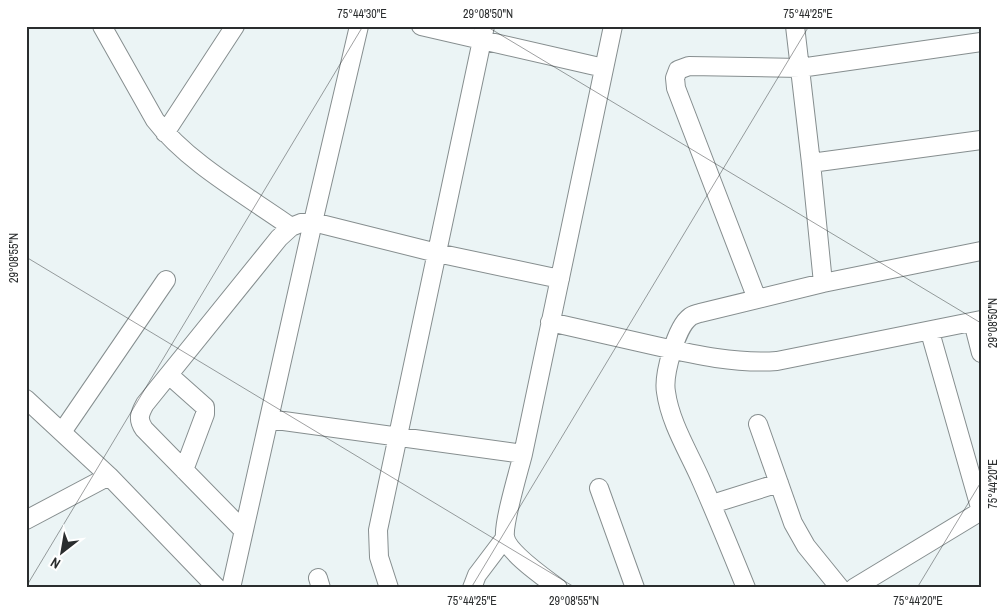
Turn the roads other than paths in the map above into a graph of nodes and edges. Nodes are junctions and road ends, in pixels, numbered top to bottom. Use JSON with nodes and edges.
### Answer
{"nodes":[{"id":1,"x":102,"y":26,"type":"edge"},
{"id":2,"x":235,"y":26,"type":"edge"},
{"id":3,"x":359,"y":26,"type":"edge"},
{"id":4,"x":421,"y":26,"type":"edge"},
{"id":5,"x":613,"y":26,"type":"edge"},
{"id":6,"x":795,"y":26,"type":"edge"},
{"id":7,"x":484,"y":34,"type":"edge"},
{"id":8,"x":981,"y":42,"type":"edge"},
{"id":9,"x":604,"y":68,"type":"junction"},
{"id":10,"x":800,"y":68,"type":"junction"},
{"id":11,"x":165,"y":133,"type":"junction"},
{"id":12,"x":981,"y":140,"type":"edge"},
{"id":13,"x":811,"y":163,"type":"junction"},
{"id":14,"x":313,"y":222,"type":"junction"},
{"id":15,"x":291,"y":227,"type":"junction"},
{"id":16,"x":981,"y":251,"type":"edge"},
{"id":17,"x":437,"y":253,"type":"junction"},
{"id":18,"x":560,"y":279,"type":"junction"},
{"id":19,"x":166,"y":280,"type":"dead end"},
{"id":20,"x":823,"y":283,"type":"junction"},
{"id":21,"x":757,"y":299,"type":"junction"},
{"id":22,"x":977,"y":321,"type":"edge"},
{"id":23,"x":550,"y":322,"type":"junction"},
{"id":24,"x":930,"y":332,"type":"junction"},
{"id":25,"x":673,"y":350,"type":"junction"},
{"id":26,"x":981,"y":353,"type":"edge"},
{"id":27,"x":168,"y":375,"type":"junction"},
{"id":28,"x":26,"y":399,"type":"edge"},
{"id":29,"x":269,"y":418,"type":"junction"},
{"id":30,"x":758,"y":424,"type":"dead end"},
{"id":31,"x":62,"y":432,"type":"junction"},
{"id":32,"x":398,"y":435,"type":"junction"},
{"id":33,"x":523,"y":454,"type":"junction"},
{"id":34,"x":184,"y":470,"type":"junction"},
{"id":35,"x":109,"y":476,"type":"junction"},
{"id":36,"x":779,"y":483,"type":"junction"},
{"id":37,"x":600,"y":488,"type":"dead end"},
{"id":38,"x":712,"y":504,"type":"junction"},
{"id":39,"x":981,"y":511,"type":"edge"},
{"id":40,"x":26,"y":520,"type":"edge"},
{"id":41,"x":243,"y":530,"type":"junction"},
{"id":42,"x":505,"y":538,"type":"junction"},
{"id":43,"x":218,"y":588,"type":"edge"},
{"id":44,"x":231,"y":588,"type":"edge"},
{"id":45,"x":389,"y":588,"type":"edge"},
{"id":46,"x":472,"y":588,"type":"edge"},
{"id":47,"x":558,"y":588,"type":"edge"},
{"id":48,"x":635,"y":588,"type":"edge"},
{"id":49,"x":746,"y":588,"type":"edge"},
{"id":50,"x":840,"y":588,"type":"edge"},
{"id":51,"x":854,"y":588,"type":"edge"}],
"edges":[{"from":1,"to":11,"type":"street"},
{"from":2,"to":11,"type":"street"},
{"from":3,"to":14,"type":"street"},
{"from":4,"to":7,"type":"street"},
{"from":5,"to":9,"type":"street"},
{"from":6,"to":10,"type":"street"},
{"from":7,"to":9,"type":"street"},
{"from":7,"to":17,"type":"street"},
{"from":8,"to":10,"type":"street"},
{"from":9,"to":18,"type":"street"},
{"from":10,"to":13,"type":"street"},
{"from":10,"to":21,"type":"street"},
{"from":11,"to":15,"type":"street"},
{"from":12,"to":13,"type":"street"},
{"from":13,"to":20,"type":"street"},
{"from":14,"to":15,"type":"street"},
{"from":14,"to":17,"type":"street"},
{"from":14,"to":29,"type":"street"},
{"from":15,"to":27,"type":"street"},
{"from":16,"to":20,"type":"street"},
{"from":17,"to":18,"type":"street"},
{"from":17,"to":32,"type":"street"},
{"from":18,"to":23,"type":"street"},
{"from":19,"to":31,"type":"street"},
{"from":20,"to":21,"type":"street"},
{"from":21,"to":25,"type":"street"},
{"from":22,"to":24,"type":"street"},
{"from":22,"to":26,"type":"street"},
{"from":23,"to":25,"type":"street"},
{"from":23,"to":33,"type":"street"},
{"from":24,"to":25,"type":"street"},
{"from":24,"to":39,"type":"street"},
{"from":25,"to":38,"type":"street"},
{"from":27,"to":34,"type":"street"},
{"from":27,"to":34,"type":"street"},
{"from":28,"to":31,"type":"street"},
{"from":29,"to":32,"type":"street"},
{"from":29,"to":41,"type":"street"},
{"from":30,"to":36,"type":"street"},
{"from":31,"to":35,"type":"street"},
{"from":32,"to":33,"type":"street"},
{"from":32,"to":45,"type":"street"},
{"from":33,"to":42,"type":"street"},
{"from":34,"to":41,"type":"street"},
{"from":35,"to":40,"type":"street"},
{"from":35,"to":43,"type":"street"},
{"from":36,"to":38,"type":"street"},
{"from":36,"to":50,"type":"street"},
{"from":37,"to":48,"type":"street"},
{"from":38,"to":49,"type":"street"},
{"from":39,"to":51,"type":"street"},
{"from":41,"to":44,"type":"street"},
{"from":42,"to":46,"type":"street"},
{"from":42,"to":47,"type":"street"}]}
